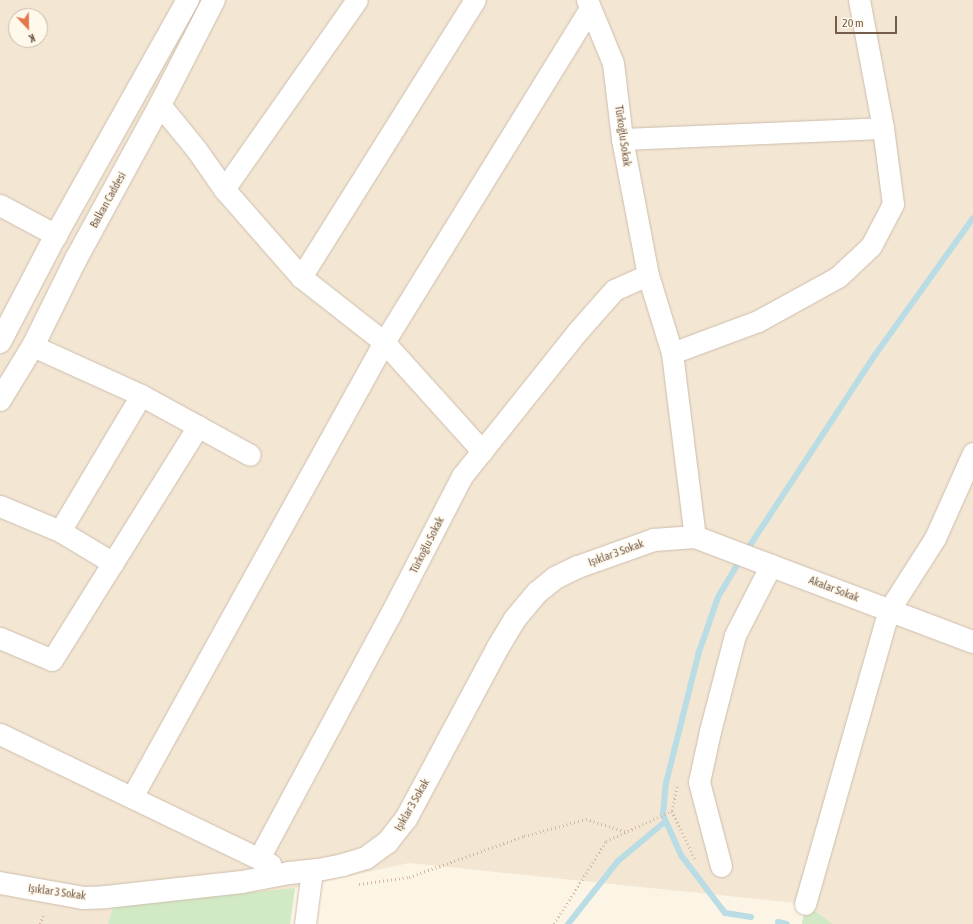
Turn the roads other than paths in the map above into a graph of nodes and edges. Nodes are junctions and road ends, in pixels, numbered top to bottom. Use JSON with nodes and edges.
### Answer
{"nodes":[{"id":1,"x":188,"y":0,"type":"edge"},
{"id":2,"x":214,"y":0,"type":"edge"},
{"id":3,"x":357,"y":0,"type":"edge"},
{"id":4,"x":475,"y":0,"type":"edge"},
{"id":5,"x":859,"y":0,"type":"edge"},
{"id":6,"x":589,"y":4,"type":"edge"},
{"id":7,"x":160,"y":105,"type":"junction"},
{"id":8,"x":883,"y":128,"type":"junction"},
{"id":9,"x":622,"y":139,"type":"junction"},
{"id":10,"x":224,"y":189,"type":"junction"},
{"id":11,"x":0,"y":205,"type":"edge"},
{"id":12,"x":56,"y":235,"type":"junction"},
{"id":13,"x":648,"y":275,"type":"junction"},
{"id":14,"x":301,"y":277,"type":"junction"},
{"id":15,"x":2,"y":333,"type":"edge"},
{"id":16,"x":384,"y":342,"type":"junction"},
{"id":17,"x":32,"y":346,"type":"junction"},
{"id":18,"x":672,"y":353,"type":"junction"},
{"id":19,"x":141,"y":395,"type":"junction"},
{"id":20,"x":0,"y":400,"type":"edge"},
{"id":21,"x":198,"y":426,"type":"junction"},
{"id":22,"x":482,"y":451,"type":"junction"},
{"id":23,"x":973,"y":453,"type":"edge"},
{"id":24,"x":250,"y":455,"type":"dead end"},
{"id":25,"x":0,"y":506,"type":"edge"},
{"id":26,"x":60,"y":531,"type":"junction"},
{"id":27,"x":696,"y":537,"type":"junction"},
{"id":28,"x":113,"y":563,"type":"junction"},
{"id":29,"x":767,"y":564,"type":"junction"},
{"id":30,"x":889,"y":610,"type":"junction"},
{"id":31,"x":0,"y":638,"type":"edge"},
{"id":32,"x":973,"y":642,"type":"edge"},
{"id":33,"x":0,"y":734,"type":"edge"},
{"id":34,"x":132,"y":797,"type":"junction"},
{"id":35,"x":259,"y":858,"type":"junction"},
{"id":36,"x":721,"y":866,"type":"dead end"},
{"id":37,"x":312,"y":871,"type":"junction"},
{"id":38,"x":289,"y":873,"type":"junction"},
{"id":39,"x":0,"y":883,"type":"edge"},
{"id":40,"x":805,"y":904,"type":"dead end"},
{"id":41,"x":305,"y":924,"type":"edge"}],
"edges":[{"from":1,"to":12,"type":"street"},
{"from":2,"to":7,"type":"street","name":"Balkan Caddesi"},
{"from":3,"to":10,"type":"street"},
{"from":4,"to":14,"type":"street"},
{"from":5,"to":8,"type":"street"},
{"from":6,"to":9,"type":"street","name":"Türkoğlu Sokak"},
{"from":6,"to":16,"type":"street"},
{"from":7,"to":10,"type":"street"},
{"from":7,"to":17,"type":"street","name":"Balkan Caddesi"},
{"from":8,"to":9,"type":"street"},
{"from":8,"to":18,"type":"street"},
{"from":9,"to":13,"type":"street","name":"Türkoğlu Sokak"},
{"from":10,"to":14,"type":"street"},
{"from":11,"to":12,"type":"street"},
{"from":12,"to":15,"type":"street"},
{"from":13,"to":18,"type":"street","name":"Türkoğlu Sokak"},
{"from":13,"to":22,"type":"street","name":"Türkoğlu Sokak"},
{"from":14,"to":16,"type":"street"},
{"from":15,"to":17,"type":"street"},
{"from":16,"to":22,"type":"street"},
{"from":16,"to":34,"type":"street"},
{"from":17,"to":19,"type":"street"},
{"from":17,"to":20,"type":"street","name":"Balkan Caddesi"},
{"from":18,"to":27,"type":"street","name":"Türkoğlu Sokak"},
{"from":19,"to":21,"type":"street"},
{"from":19,"to":26,"type":"street"},
{"from":21,"to":24,"type":"street"},
{"from":21,"to":28,"type":"street"},
{"from":22,"to":35,"type":"street","name":"Türkoğlu Sokak"},
{"from":23,"to":30,"type":"street"},
{"from":25,"to":26,"type":"street"},
{"from":26,"to":28,"type":"street"},
{"from":27,"to":29,"type":"street","name":"Akalar Sokak"},
{"from":27,"to":37,"type":"street","name":"Işıklar 3 Sokak"},
{"from":28,"to":31,"type":"street"},
{"from":29,"to":30,"type":"street","name":"Akalar Sokak"},
{"from":29,"to":36,"type":"street"},
{"from":30,"to":32,"type":"street","name":"Akalar Sokak"},
{"from":30,"to":40,"type":"street"},
{"from":33,"to":34,"type":"street"},
{"from":34,"to":35,"type":"street"},
{"from":35,"to":38,"type":"street"},
{"from":37,"to":38,"type":"street","name":"Işıklar 3 Sokak"},
{"from":37,"to":41,"type":"street"},
{"from":38,"to":39,"type":"street","name":"Işıklar 3 Sokak"}]}
